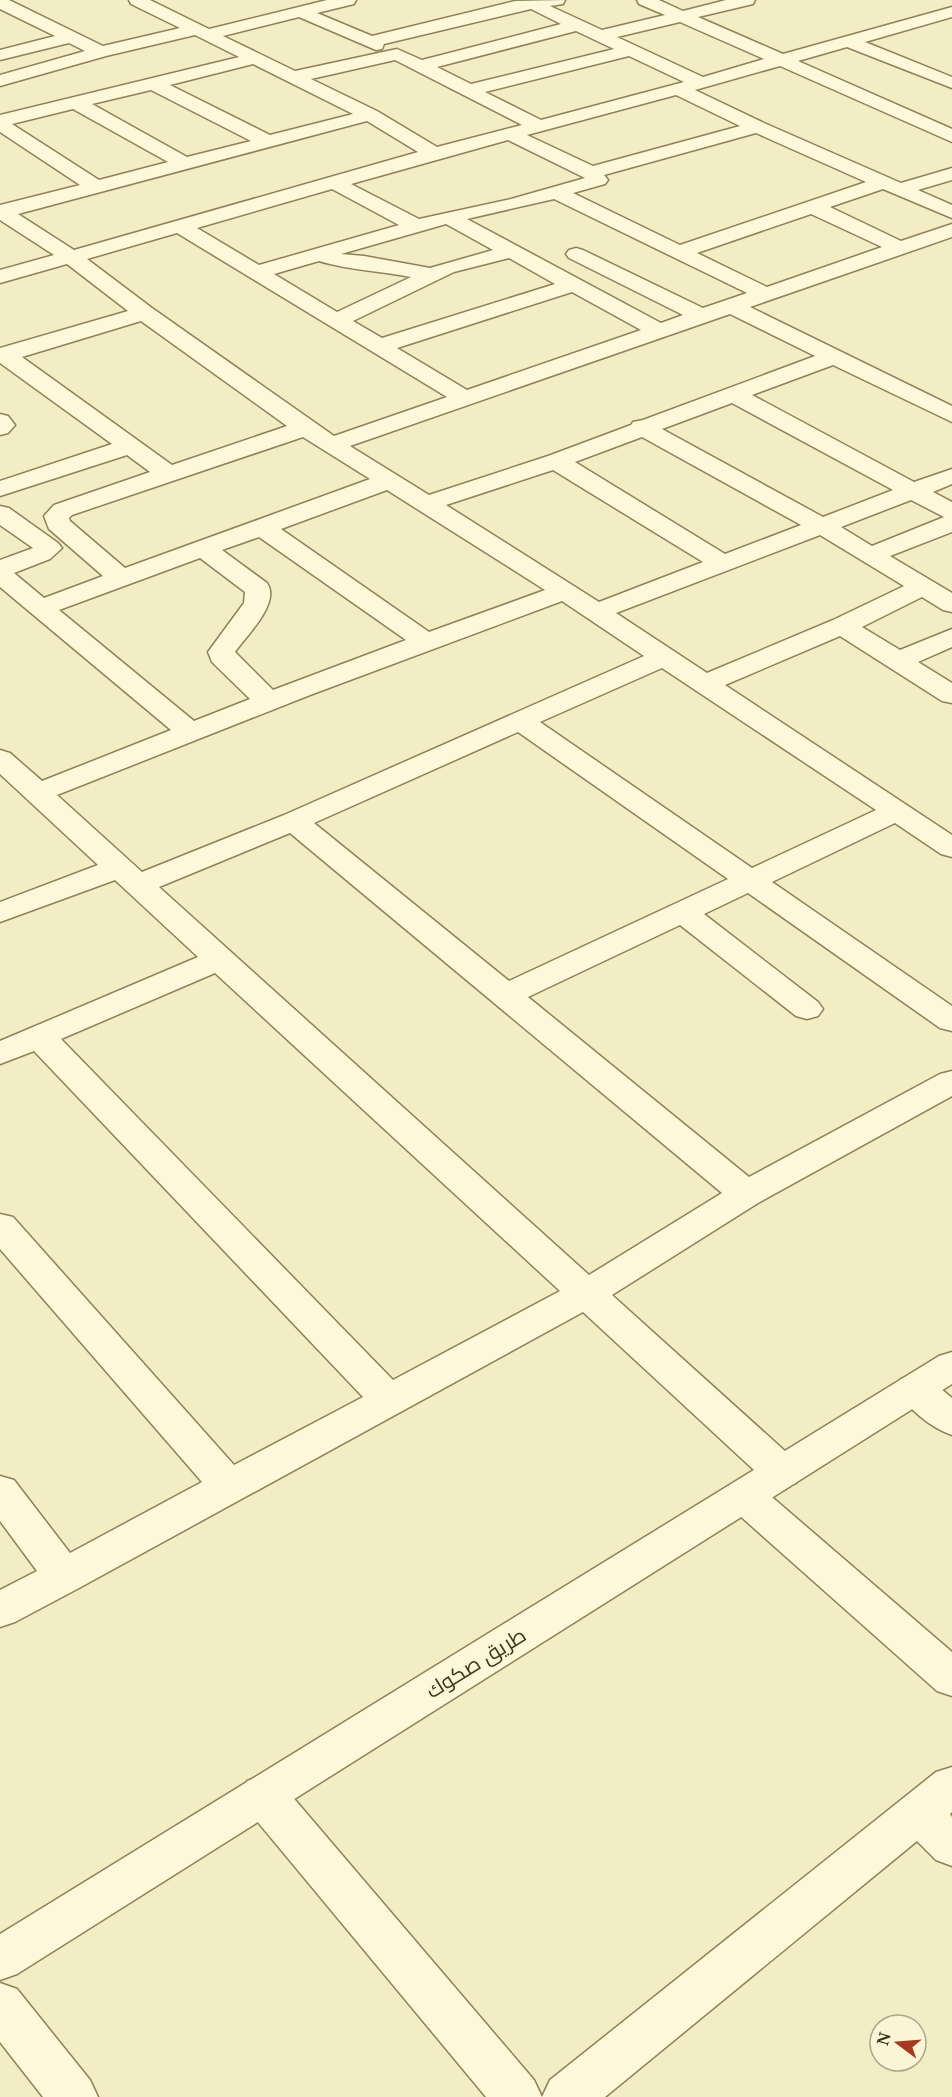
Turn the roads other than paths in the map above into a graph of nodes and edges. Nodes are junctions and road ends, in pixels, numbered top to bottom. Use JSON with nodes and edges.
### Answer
{"nodes":[{"id":1,"x":348,"y":0,"type":"edge"},
{"id":2,"x":557,"y":0,"type":"edge"},
{"id":3,"x":645,"y":0,"type":"edge"},
{"id":4,"x":747,"y":0,"type":"edge"},
{"id":5,"x":926,"y":0,"type":"edge"},
{"id":6,"x":147,"y":1,"type":"edge"},
{"id":7,"x":0,"y":2,"type":"edge"},
{"id":8,"x":536,"y":4,"type":"junction"},
{"id":9,"x":952,"y":11,"type":"edge"},
{"id":10,"x":301,"y":12,"type":"junction"},
{"id":11,"x":684,"y":16,"type":"junction"},
{"id":12,"x":579,"y":25,"type":"junction"},
{"id":13,"x":438,"y":26,"type":"junction"},
{"id":14,"x":204,"y":32,"type":"junction"},
{"id":15,"x":602,"y":36,"type":"junction"},
{"id":16,"x":72,"y":38,"type":"junction"},
{"id":17,"x":847,"y":41,"type":"junction"},
{"id":18,"x":370,"y":42,"type":"junction"},
{"id":19,"x":487,"y":49,"type":"junction"},
{"id":20,"x":631,"y":50,"type":"junction"},
{"id":21,"x":101,"y":52,"type":"junction"},
{"id":22,"x":397,"y":54,"type":"junction"},
{"id":23,"x":0,"y":55,"type":"edge"},
{"id":24,"x":257,"y":58,"type":"junction"},
{"id":25,"x":782,"y":60,"type":"junction"},
{"id":26,"x":420,"y":66,"type":"junction"},
{"id":27,"x":540,"y":72,"type":"junction"},
{"id":28,"x":943,"y":74,"type":"edge"},
{"id":29,"x":294,"y":77,"type":"junction"},
{"id":30,"x":701,"y":83,"type":"junction"},
{"id":31,"x":952,"y":83,"type":"edge"},
{"id":32,"x":154,"y":84,"type":"junction"},
{"id":33,"x":3,"y":88,"type":"edge"},
{"id":34,"x":678,"y":89,"type":"junction"},
{"id":35,"x":470,"y":90,"type":"junction"},
{"id":36,"x":861,"y":98,"type":"junction"},
{"id":37,"x":77,"y":103,"type":"junction"},
{"id":38,"x":44,"y":111,"type":"junction"},
{"id":39,"x":370,"y":115,"type":"junction"},
{"id":40,"x":0,"y":122,"type":"edge"},
{"id":41,"x":540,"y":127,"type":"junction"},
{"id":42,"x":757,"y":127,"type":"junction"},
{"id":43,"x":510,"y":134,"type":"junction"},
{"id":44,"x":952,"y":136,"type":"edge"},
{"id":45,"x":268,"y":142,"type":"junction"},
{"id":46,"x":434,"y":154,"type":"junction"},
{"id":47,"x":185,"y":164,"type":"junction"},
{"id":48,"x":591,"y":173,"type":"junction"},
{"id":49,"x":952,"y":174,"type":"edge"},
{"id":50,"x":333,"y":182,"type":"junction"},
{"id":51,"x":892,"y":186,"type":"junction"},
{"id":52,"x":96,"y":187,"type":"junction"},
{"id":53,"x":557,"y":193,"type":"junction"},
{"id":54,"x":813,"y":207,"type":"junction"},
{"id":55,"x":952,"y":212,"type":"edge"},
{"id":56,"x":448,"y":217,"type":"junction"},
{"id":57,"x":0,"y":219,"type":"edge"},
{"id":58,"x":180,"y":226,"type":"junction"},
{"id":59,"x":417,"y":226,"type":"junction"},
{"id":60,"x":952,"y":230,"type":"edge"},
{"id":61,"x":639,"y":232,"type":"junction"},
{"id":62,"x":900,"y":248,"type":"junction"},
{"id":63,"x":510,"y":252,"type":"junction"},
{"id":64,"x":679,"y":252,"type":"junction"},
{"id":65,"x":319,"y":254,"type":"junction"},
{"id":66,"x":576,"y":254,"type":"junction"},
{"id":67,"x":71,"y":257,"type":"junction"},
{"id":68,"x":542,"y":267,"type":"junction"},
{"id":69,"x":256,"y":272,"type":"junction"},
{"id":70,"x":433,"y":275,"type":"junction"},
{"id":71,"x":0,"y":277,"type":"edge"},
{"id":72,"x":573,"y":285,"type":"junction"},
{"id":73,"x":765,"y":294,"type":"junction"},
{"id":74,"x":730,"y":306,"type":"junction"},
{"id":75,"x":144,"y":313,"type":"junction"},
{"id":76,"x":700,"y":315,"type":"junction"},
{"id":77,"x":337,"y":320,"type":"junction"},
{"id":78,"x":657,"y":330,"type":"junction"},
{"id":79,"x":380,"y":346,"type":"junction"},
{"id":80,"x":2,"y":355,"type":"edge"},
{"id":81,"x":836,"y":356,"type":"junction"},
{"id":82,"x":734,"y":395,"type":"junction"},
{"id":83,"x":465,"y":398,"type":"junction"},
{"id":84,"x":952,"y":414,"type":"edge"},
{"id":85,"x":0,"y":421,"type":"edge"},
{"id":86,"x":641,"y":427,"type":"junction"},
{"id":87,"x":0,"y":428,"type":"edge"},
{"id":88,"x":304,"y":428,"type":"junction"},
{"id":89,"x":330,"y":445,"type":"junction"},
{"id":90,"x":131,"y":446,"type":"junction"},
{"id":91,"x":556,"y":461,"type":"junction"},
{"id":92,"x":168,"y":474,"type":"junction"},
{"id":93,"x":952,"y":476,"type":"edge"},
{"id":94,"x":388,"y":482,"type":"junction"},
{"id":95,"x":0,"y":489,"type":"edge"},
{"id":96,"x":912,"y":491,"type":"junction"},
{"id":97,"x":425,"y":504,"type":"junction"},
{"id":98,"x":952,"y":512,"type":"edge"},
{"id":99,"x":0,"y":513,"type":"edge"},
{"id":100,"x":952,"y":523,"type":"edge"},
{"id":101,"x":58,"y":524,"type":"junction"},
{"id":102,"x":822,"y":526,"type":"junction"},
{"id":103,"x":262,"y":527,"type":"junction"},
{"id":104,"x":34,"y":536,"type":"junction"},
{"id":105,"x":203,"y":548,"type":"junction"},
{"id":106,"x":871,"y":555,"type":"junction"},
{"id":107,"x":723,"y":564,"type":"junction"},
{"id":108,"x":0,"y":569,"type":"edge"},
{"id":109,"x":0,"y":574,"type":"edge"},
{"id":110,"x":121,"y":578,"type":"junction"},
{"id":111,"x":923,"y":587,"type":"junction"},
{"id":112,"x":565,"y":591,"type":"junction"},
{"id":113,"x":952,"y":604,"type":"edge"},
{"id":114,"x":40,"y":608,"type":"junction"},
{"id":115,"x":596,"y":612,"type":"junction"},
{"id":116,"x":842,"y":626,"type":"junction"},
{"id":117,"x":952,"y":637,"type":"edge"},
{"id":118,"x":425,"y":641,"type":"junction"},
{"id":119,"x":664,"y":657,"type":"junction"},
{"id":120,"x":898,"y":661,"type":"junction"},
{"id":121,"x":704,"y":684,"type":"junction"},
{"id":122,"x":952,"y":695,"type":"edge"},
{"id":123,"x":268,"y":701,"type":"junction"},
{"id":124,"x":520,"y":721,"type":"junction"},
{"id":125,"x":189,"y":731,"type":"junction"},
{"id":126,"x":0,"y":759,"type":"edge"},
{"id":127,"x":38,"y":793,"type":"junction"},
{"id":128,"x":896,"y":812,"type":"junction"},
{"id":129,"x":294,"y":821,"type":"junction"},
{"id":130,"x":952,"y":849,"type":"edge"},
{"id":131,"x":130,"y":875,"type":"junction"},
{"id":132,"x":748,"y":881,"type":"junction"},
{"id":133,"x":682,"y":912,"type":"junction"},
{"id":134,"x":0,"y":913,"type":"edge"},
{"id":135,"x":221,"y":959,"type":"junction"},
{"id":136,"x":506,"y":995,"type":"junction"},
{"id":137,"x":807,"y":1009,"type":"dead end"},
{"id":138,"x":952,"y":1021,"type":"edge"},
{"id":139,"x":39,"y":1036,"type":"junction"},
{"id":140,"x":0,"y":1053,"type":"edge"},
{"id":141,"x":952,"y":1082,"type":"edge"},
{"id":142,"x":746,"y":1194,"type":"junction"},
{"id":143,"x":0,"y":1226,"type":"edge"},
{"id":144,"x":587,"y":1293,"type":"junction"},
{"id":145,"x":952,"y":1366,"type":"edge"},
{"id":146,"x":915,"y":1389,"type":"junction"},
{"id":147,"x":389,"y":1400,"type":"junction"},
{"id":148,"x":952,"y":1420,"type":"edge"},
{"id":149,"x":782,"y":1472,"type":"junction"},
{"id":150,"x":230,"y":1487,"type":"junction"},
{"id":151,"x":0,"y":1491,"type":"edge"},
{"id":152,"x":744,"y":1496,"type":"junction"},
{"id":153,"x":64,"y":1576,"type":"junction"},
{"id":154,"x":0,"y":1610,"type":"edge"},
{"id":155,"x":952,"y":1678,"type":"edge"},
{"id":156,"x":263,"y":1795,"type":"junction"},
{"id":157,"x":935,"y":1799,"type":"edge"},
{"id":158,"x":952,"y":1846,"type":"edge"},
{"id":159,"x":0,"y":1959,"type":"edge"},
{"id":160,"x":0,"y":2005,"type":"edge"},
{"id":161,"x":73,"y":2097,"type":"edge"},
{"id":162,"x":517,"y":2097,"type":"edge"},
{"id":163,"x":567,"y":2097,"type":"edge"}],
"edges":[{"from":1,"to":10,"type":"street"},
{"from":2,"to":8,"type":"street"},
{"from":3,"to":11,"type":"street"},
{"from":4,"to":11,"type":"street"},
{"from":5,"to":9,"type":"street"},
{"from":6,"to":14,"type":"street"},
{"from":7,"to":16,"type":"street"},
{"from":8,"to":12,"type":"street"},
{"from":8,"to":13,"type":"street"},
{"from":9,"to":17,"type":"street"},
{"from":10,"to":14,"type":"street"},
{"from":10,"to":18,"type":"street"},
{"from":11,"to":15,"type":"street"},
{"from":11,"to":25,"type":"street"},
{"from":12,"to":15,"type":"street"},
{"from":12,"to":19,"type":"street"},
{"from":13,"to":18,"type":"street"},
{"from":13,"to":19,"type":"street"},
{"from":14,"to":21,"type":"street"},
{"from":14,"to":24,"type":"street"},
{"from":15,"to":20,"type":"street"},
{"from":16,"to":21,"type":"street"},
{"from":16,"to":23,"type":"street"},
{"from":17,"to":25,"type":"street"},
{"from":17,"to":28,"type":"street"},
{"from":18,"to":22,"type":"street"},
{"from":19,"to":26,"type":"street"},
{"from":19,"to":27,"type":"street"},
{"from":20,"to":27,"type":"street"},
{"from":20,"to":30,"type":"street"},
{"from":21,"to":33,"type":"street"},
{"from":22,"to":26,"type":"street"},
{"from":22,"to":29,"type":"street"},
{"from":24,"to":29,"type":"street"},
{"from":24,"to":32,"type":"street"},
{"from":25,"to":30,"type":"street"},
{"from":25,"to":36,"type":"street"},
{"from":26,"to":35,"type":"street"},
{"from":27,"to":35,"type":"street"},
{"from":28,"to":31,"type":"street"},
{"from":28,"to":36,"type":"street"},
{"from":29,"to":39,"type":"street"},
{"from":30,"to":34,"type":"street"},
{"from":32,"to":37,"type":"street"},
{"from":32,"to":45,"type":"street"},
{"from":33,"to":38,"type":"street"},
{"from":34,"to":41,"type":"street"},
{"from":34,"to":42,"type":"street"},
{"from":35,"to":41,"type":"street"},
{"from":36,"to":44,"type":"street"},
{"from":37,"to":38,"type":"street"},
{"from":37,"to":47,"type":"street"},
{"from":38,"to":40,"type":"street"},
{"from":39,"to":45,"type":"street"},
{"from":39,"to":46,"type":"street"},
{"from":40,"to":52,"type":"street"},
{"from":41,"to":43,"type":"street"},
{"from":42,"to":48,"type":"street"},
{"from":42,"to":51,"type":"street"},
{"from":43,"to":46,"type":"street"},
{"from":43,"to":48,"type":"street"},
{"from":45,"to":47,"type":"street"},
{"from":46,"to":50,"type":"street"},
{"from":47,"to":52,"type":"street"},
{"from":48,"to":53,"type":"street"},
{"from":49,"to":51,"type":"street"},
{"from":50,"to":58,"type":"street"},
{"from":50,"to":59,"type":"street"},
{"from":51,"to":54,"type":"street"},
{"from":51,"to":55,"type":"street"},
{"from":52,"to":57,"type":"street"},
{"from":53,"to":56,"type":"street"},
{"from":53,"to":61,"type":"street"},
{"from":54,"to":62,"type":"street"},
{"from":54,"to":64,"type":"street"},
{"from":56,"to":59,"type":"street"},
{"from":56,"to":63,"type":"street"},
{"from":57,"to":67,"type":"street"},
{"from":58,"to":67,"type":"street"},
{"from":58,"to":69,"type":"street"},
{"from":59,"to":65,"type":"street"},
{"from":60,"to":62,"type":"street"},
{"from":61,"to":64,"type":"street"},
{"from":61,"to":66,"type":"street"},
{"from":62,"to":73,"type":"street"},
{"from":63,"to":68,"type":"street"},
{"from":63,"to":70,"type":"street"},
{"from":64,"to":73,"type":"street"},
{"from":65,"to":69,"type":"street"},
{"from":65,"to":70,"type":"street"},
{"from":66,"to":68,"type":"street"},
{"from":66,"to":76,"type":"street"},
{"from":67,"to":71,"type":"street"},
{"from":67,"to":75,"type":"street"},
{"from":68,"to":72,"type":"street"},
{"from":69,"to":77,"type":"street"},
{"from":70,"to":77,"type":"street"},
{"from":72,"to":78,"type":"street"},
{"from":72,"to":79,"type":"street"},
{"from":73,"to":74,"type":"street"},
{"from":74,"to":76,"type":"street"},
{"from":74,"to":81,"type":"street"},
{"from":75,"to":80,"type":"street"},
{"from":75,"to":88,"type":"street"},
{"from":76,"to":78,"type":"street"},
{"from":77,"to":79,"type":"street"},
{"from":78,"to":83,"type":"street"},
{"from":79,"to":83,"type":"street"},
{"from":80,"to":90,"type":"street"},
{"from":81,"to":82,"type":"street"},
{"from":81,"to":84,"type":"street"},
{"from":82,"to":86,"type":"street"},
{"from":82,"to":96,"type":"street"},
{"from":83,"to":89,"type":"street"},
{"from":85,"to":87,"type":"street"},
{"from":86,"to":91,"type":"street"},
{"from":86,"to":102,"type":"street"},
{"from":88,"to":89,"type":"street"},
{"from":88,"to":92,"type":"street"},
{"from":89,"to":94,"type":"street"},
{"from":90,"to":92,"type":"street"},
{"from":90,"to":95,"type":"street"},
{"from":91,"to":97,"type":"street"},
{"from":91,"to":107,"type":"street"},
{"from":92,"to":101,"type":"street"},
{"from":93,"to":96,"type":"street"},
{"from":94,"to":97,"type":"street"},
{"from":94,"to":103,"type":"street"},
{"from":96,"to":98,"type":"street"},
{"from":96,"to":102,"type":"street"},
{"from":97,"to":112,"type":"street"},
{"from":99,"to":104,"type":"street"},
{"from":100,"to":106,"type":"street"},
{"from":101,"to":104,"type":"street"},
{"from":101,"to":110,"type":"street"},
{"from":102,"to":106,"type":"street"},
{"from":102,"to":107,"type":"street"},
{"from":103,"to":105,"type":"street"},
{"from":103,"to":118,"type":"street"},
{"from":104,"to":108,"type":"street"},
{"from":105,"to":110,"type":"street"},
{"from":105,"to":123,"type":"street"},
{"from":106,"to":111,"type":"street"},
{"from":107,"to":115,"type":"street"},
{"from":109,"to":114,"type":"street"},
{"from":110,"to":114,"type":"street"},
{"from":111,"to":113,"type":"street"},
{"from":111,"to":116,"type":"street"},
{"from":112,"to":115,"type":"street"},
{"from":112,"to":118,"type":"street"},
{"from":114,"to":125,"type":"street"},
{"from":115,"to":119,"type":"street"},
{"from":116,"to":120,"type":"street"},
{"from":116,"to":121,"type":"street"},
{"from":117,"to":120,"type":"street"},
{"from":118,"to":123,"type":"street"},
{"from":119,"to":121,"type":"street"},
{"from":119,"to":124,"type":"street"},
{"from":120,"to":122,"type":"street"},
{"from":121,"to":128,"type":"street"},
{"from":123,"to":125,"type":"street"},
{"from":124,"to":129,"type":"street"},
{"from":124,"to":132,"type":"street"},
{"from":125,"to":127,"type":"street"},
{"from":126,"to":127,"type":"street"},
{"from":127,"to":131,"type":"street"},
{"from":128,"to":130,"type":"street"},
{"from":128,"to":132,"type":"street"},
{"from":129,"to":131,"type":"street"},
{"from":129,"to":136,"type":"street"},
{"from":131,"to":134,"type":"street"},
{"from":131,"to":135,"type":"street"},
{"from":132,"to":133,"type":"street"},
{"from":132,"to":138,"type":"street"},
{"from":133,"to":136,"type":"street"},
{"from":133,"to":137,"type":"street"},
{"from":135,"to":139,"type":"street"},
{"from":135,"to":144,"type":"street"},
{"from":136,"to":142,"type":"street"},
{"from":139,"to":140,"type":"street"},
{"from":139,"to":147,"type":"street"},
{"from":141,"to":142,"type":"street"},
{"from":142,"to":144,"type":"street"},
{"from":143,"to":150,"type":"street"},
{"from":144,"to":147,"type":"street"},
{"from":144,"to":149,"type":"street"},
{"from":145,"to":146,"type":"street","name":"طريق صكوك"},
{"from":146,"to":148,"type":"street"},
{"from":146,"to":149,"type":"street","name":"طريق صكوك"},
{"from":147,"to":150,"type":"street"},
{"from":149,"to":152,"type":"street","name":"طريق صكوك"},
{"from":150,"to":153,"type":"street"},
{"from":151,"to":153,"type":"street"},
{"from":152,"to":155,"type":"street"},
{"from":152,"to":156,"type":"street","name":"طريق صكوك"},
{"from":153,"to":154,"type":"street"},
{"from":156,"to":159,"type":"street","name":"طريق صكوك"},
{"from":156,"to":162,"type":"street"},
{"from":157,"to":158,"type":"street"},
{"from":157,"to":163,"type":"street"},
{"from":160,"to":161,"type":"street"}]}
